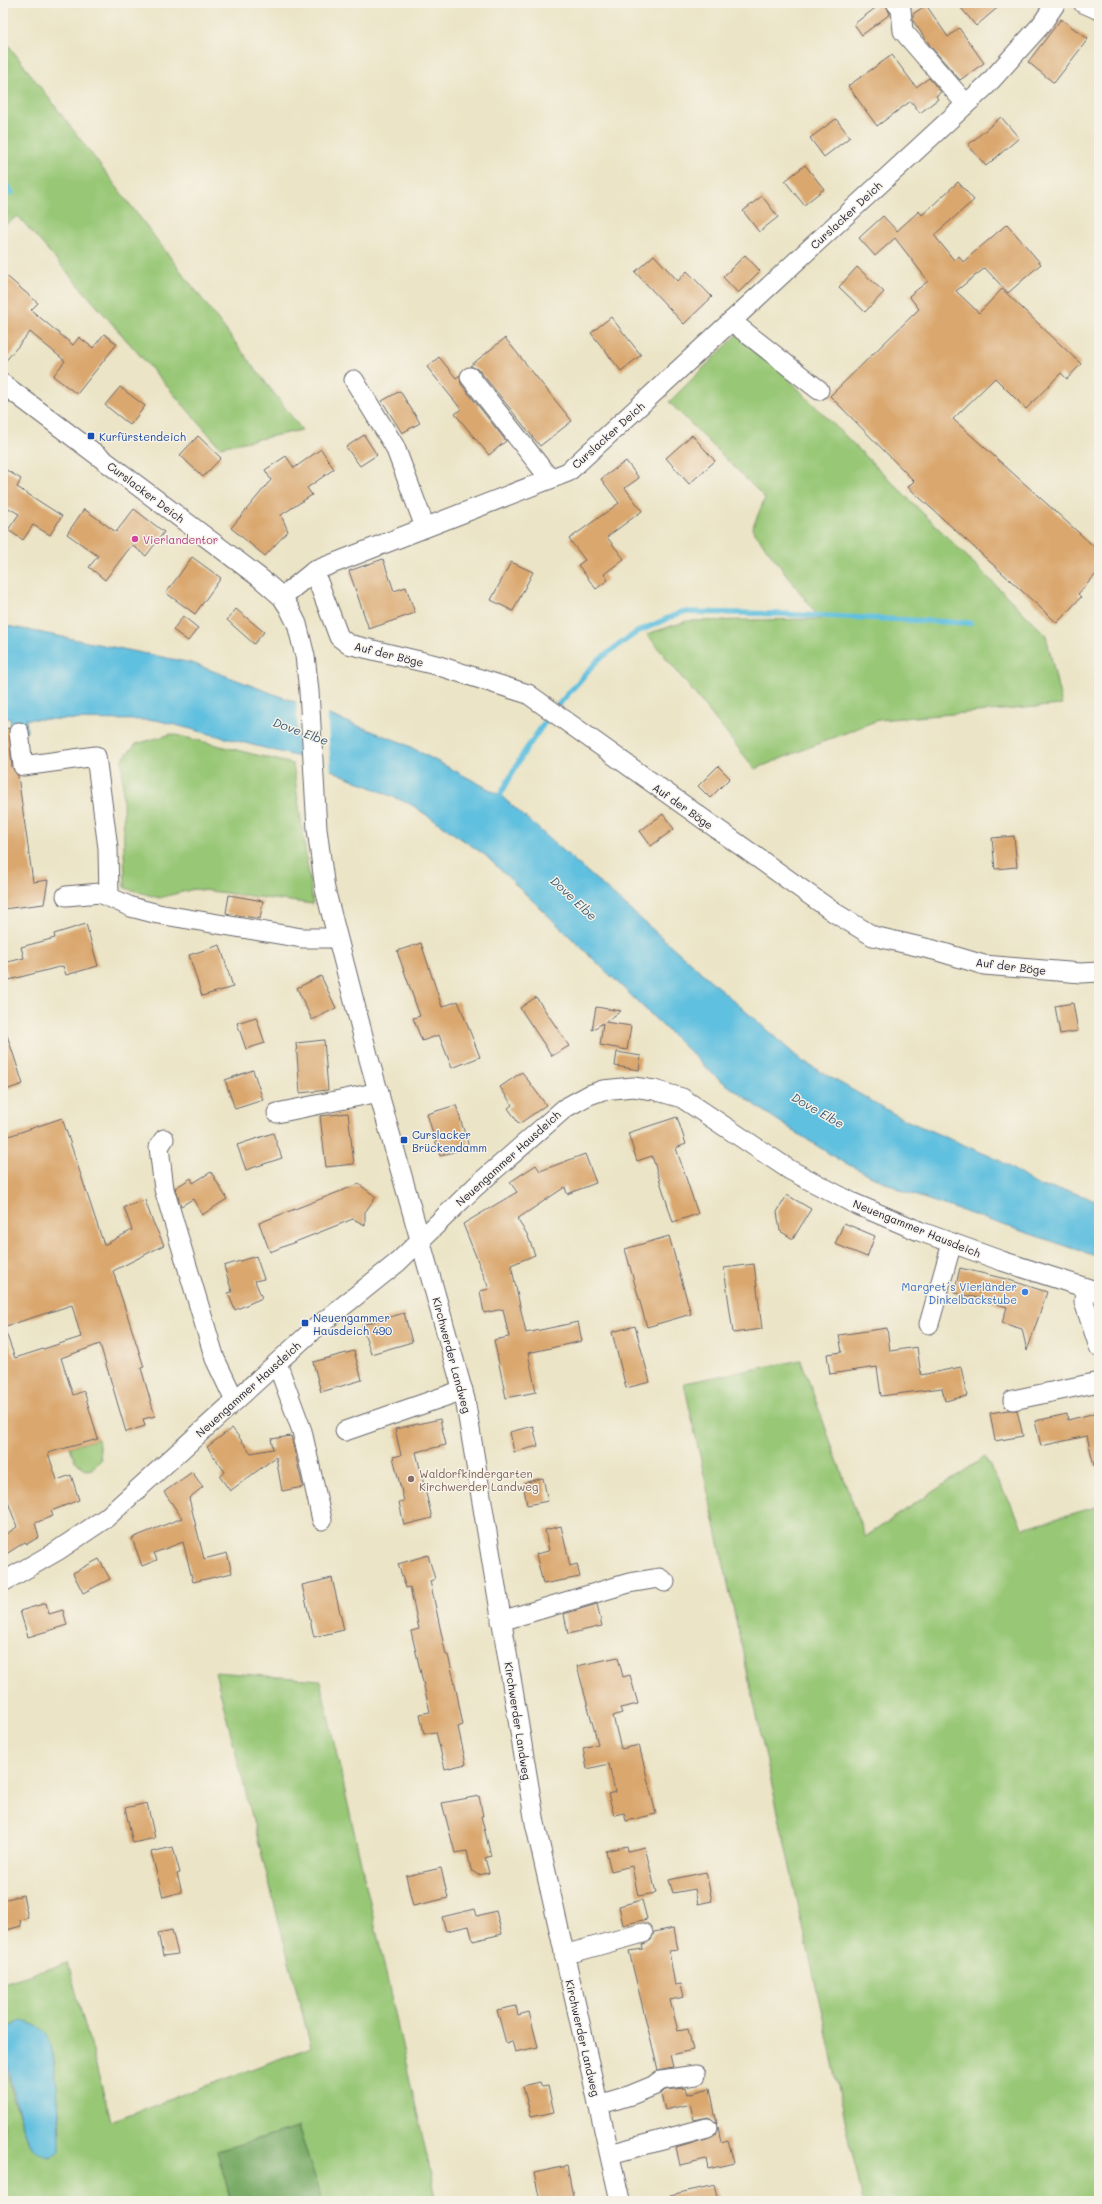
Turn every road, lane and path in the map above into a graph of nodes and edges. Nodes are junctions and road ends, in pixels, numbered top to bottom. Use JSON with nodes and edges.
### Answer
{"nodes":[{"id":1,"x":896,"y":3,"type":"edge"},
{"id":2,"x":1056,"y":3,"type":"edge"},
{"id":3,"x":1083,"y":3,"type":"edge"},
{"id":4,"x":1099,"y":10,"type":"edge"},
{"id":5,"x":966,"y":104,"type":"junction"},
{"id":6,"x":731,"y":321,"type":"junction"},
{"id":7,"x":470,"y":377,"type":"dead end"},
{"id":8,"x":354,"y":380,"type":"dead end"},
{"id":9,"x":3,"y":384,"type":"edge"},
{"id":10,"x":819,"y":390,"type":"dead end"},
{"id":11,"x":550,"y":479,"type":"junction"},
{"id":12,"x":425,"y":527,"type":"junction"},
{"id":13,"x":314,"y":571,"type":"junction"},
{"id":14,"x":282,"y":597,"type":"junction"},
{"id":15,"x":20,"y":732,"type":"dead end"},
{"id":16,"x":66,"y":896,"type":"dead end"},
{"id":17,"x":109,"y":896,"type":"junction"},
{"id":18,"x":336,"y":938,"type":"junction"},
{"id":19,"x":1099,"y":972,"type":"edge"},
{"id":20,"x":379,"y":1092,"type":"junction"},
{"id":21,"x":277,"y":1112,"type":"dead end"},
{"id":22,"x":164,"y":1139,"type":"dead end"},
{"id":23,"x":421,"y":1240,"type":"junction"},
{"id":24,"x":952,"y":1243,"type":"junction"},
{"id":25,"x":1092,"y":1290,"type":"edge"},
{"id":26,"x":929,"y":1324,"type":"dead end"},
{"id":27,"x":1099,"y":1347,"type":"edge"},
{"id":28,"x":277,"y":1364,"type":"junction"},
{"id":29,"x":1099,"y":1382,"type":"edge"},
{"id":30,"x":463,"y":1390,"type":"junction"},
{"id":31,"x":1013,"y":1400,"type":"dead end"},
{"id":32,"x":235,"y":1401,"type":"junction"},
{"id":33,"x":345,"y":1431,"type":"dead end"},
{"id":34,"x":322,"y":1520,"type":"dead end"},
{"id":35,"x":3,"y":1582,"type":"edge"},
{"id":36,"x":665,"y":1582,"type":"dead end"},
{"id":37,"x":502,"y":1621,"type":"junction"},
{"id":38,"x":643,"y":1933,"type":"dead end"},
{"id":39,"x":564,"y":1955,"type":"junction"},
{"id":40,"x":696,"y":2075,"type":"dead end"},
{"id":41,"x":598,"y":2105,"type":"junction"},
{"id":42,"x":707,"y":2128,"type":"dead end"},
{"id":43,"x":610,"y":2154,"type":"junction"},
{"id":44,"x":620,"y":2201,"type":"edge"}],
"edges":[{"from":1,"to":5,"type":"street"},
{"from":2,"to":5,"type":"street","name":"Curslacker Deich"},
{"from":3,"to":4,"type":"street"},
{"from":5,"to":6,"type":"street","name":"Curslacker Deich"},
{"from":6,"to":10,"type":"street"},
{"from":6,"to":11,"type":"street","name":"Curslacker Deich"},
{"from":7,"to":11,"type":"street"},
{"from":8,"to":12,"type":"street"},
{"from":9,"to":14,"type":"street","name":"Curslacker Deich"},
{"from":11,"to":12,"type":"street","name":"Curslacker Deich"},
{"from":12,"to":13,"type":"street","name":"Curslacker Deich"},
{"from":13,"to":14,"type":"street","name":"Curslacker Deich"},
{"from":13,"to":19,"type":"street","name":"Auf der Böge"},
{"from":14,"to":18,"type":"street"},
{"from":15,"to":17,"type":"street"},
{"from":16,"to":17,"type":"street"},
{"from":17,"to":18,"type":"street"},
{"from":18,"to":20,"type":"street"},
{"from":20,"to":21,"type":"street"},
{"from":20,"to":23,"type":"street"},
{"from":22,"to":32,"type":"street"},
{"from":23,"to":24,"type":"street","name":"Neuengammer Hausdeich"},
{"from":23,"to":28,"type":"street","name":"Neuengammer Hausdeich"},
{"from":23,"to":30,"type":"street","name":"Kirchwerder Landweg"},
{"from":24,"to":25,"type":"street","name":"Neuengammer Hausdeich"},
{"from":24,"to":26,"type":"street"},
{"from":25,"to":27,"type":"street"},
{"from":28,"to":32,"type":"street","name":"Neuengammer Hausdeich"},
{"from":28,"to":34,"type":"street"},
{"from":29,"to":31,"type":"street"},
{"from":30,"to":33,"type":"street"},
{"from":30,"to":37,"type":"street","name":"Kirchwerder Landweg"},
{"from":32,"to":35,"type":"street","name":"Neuengammer Hausdeich"},
{"from":36,"to":37,"type":"street"},
{"from":37,"to":39,"type":"street","name":"Kirchwerder Landweg"},
{"from":38,"to":39,"type":"street"},
{"from":39,"to":41,"type":"street","name":"Kirchwerder Landweg"},
{"from":40,"to":41,"type":"street"},
{"from":41,"to":43,"type":"street","name":"Kirchwerder Landweg"},
{"from":42,"to":43,"type":"street"},
{"from":43,"to":44,"type":"street","name":"Kirchwerder Landweg"}]}
